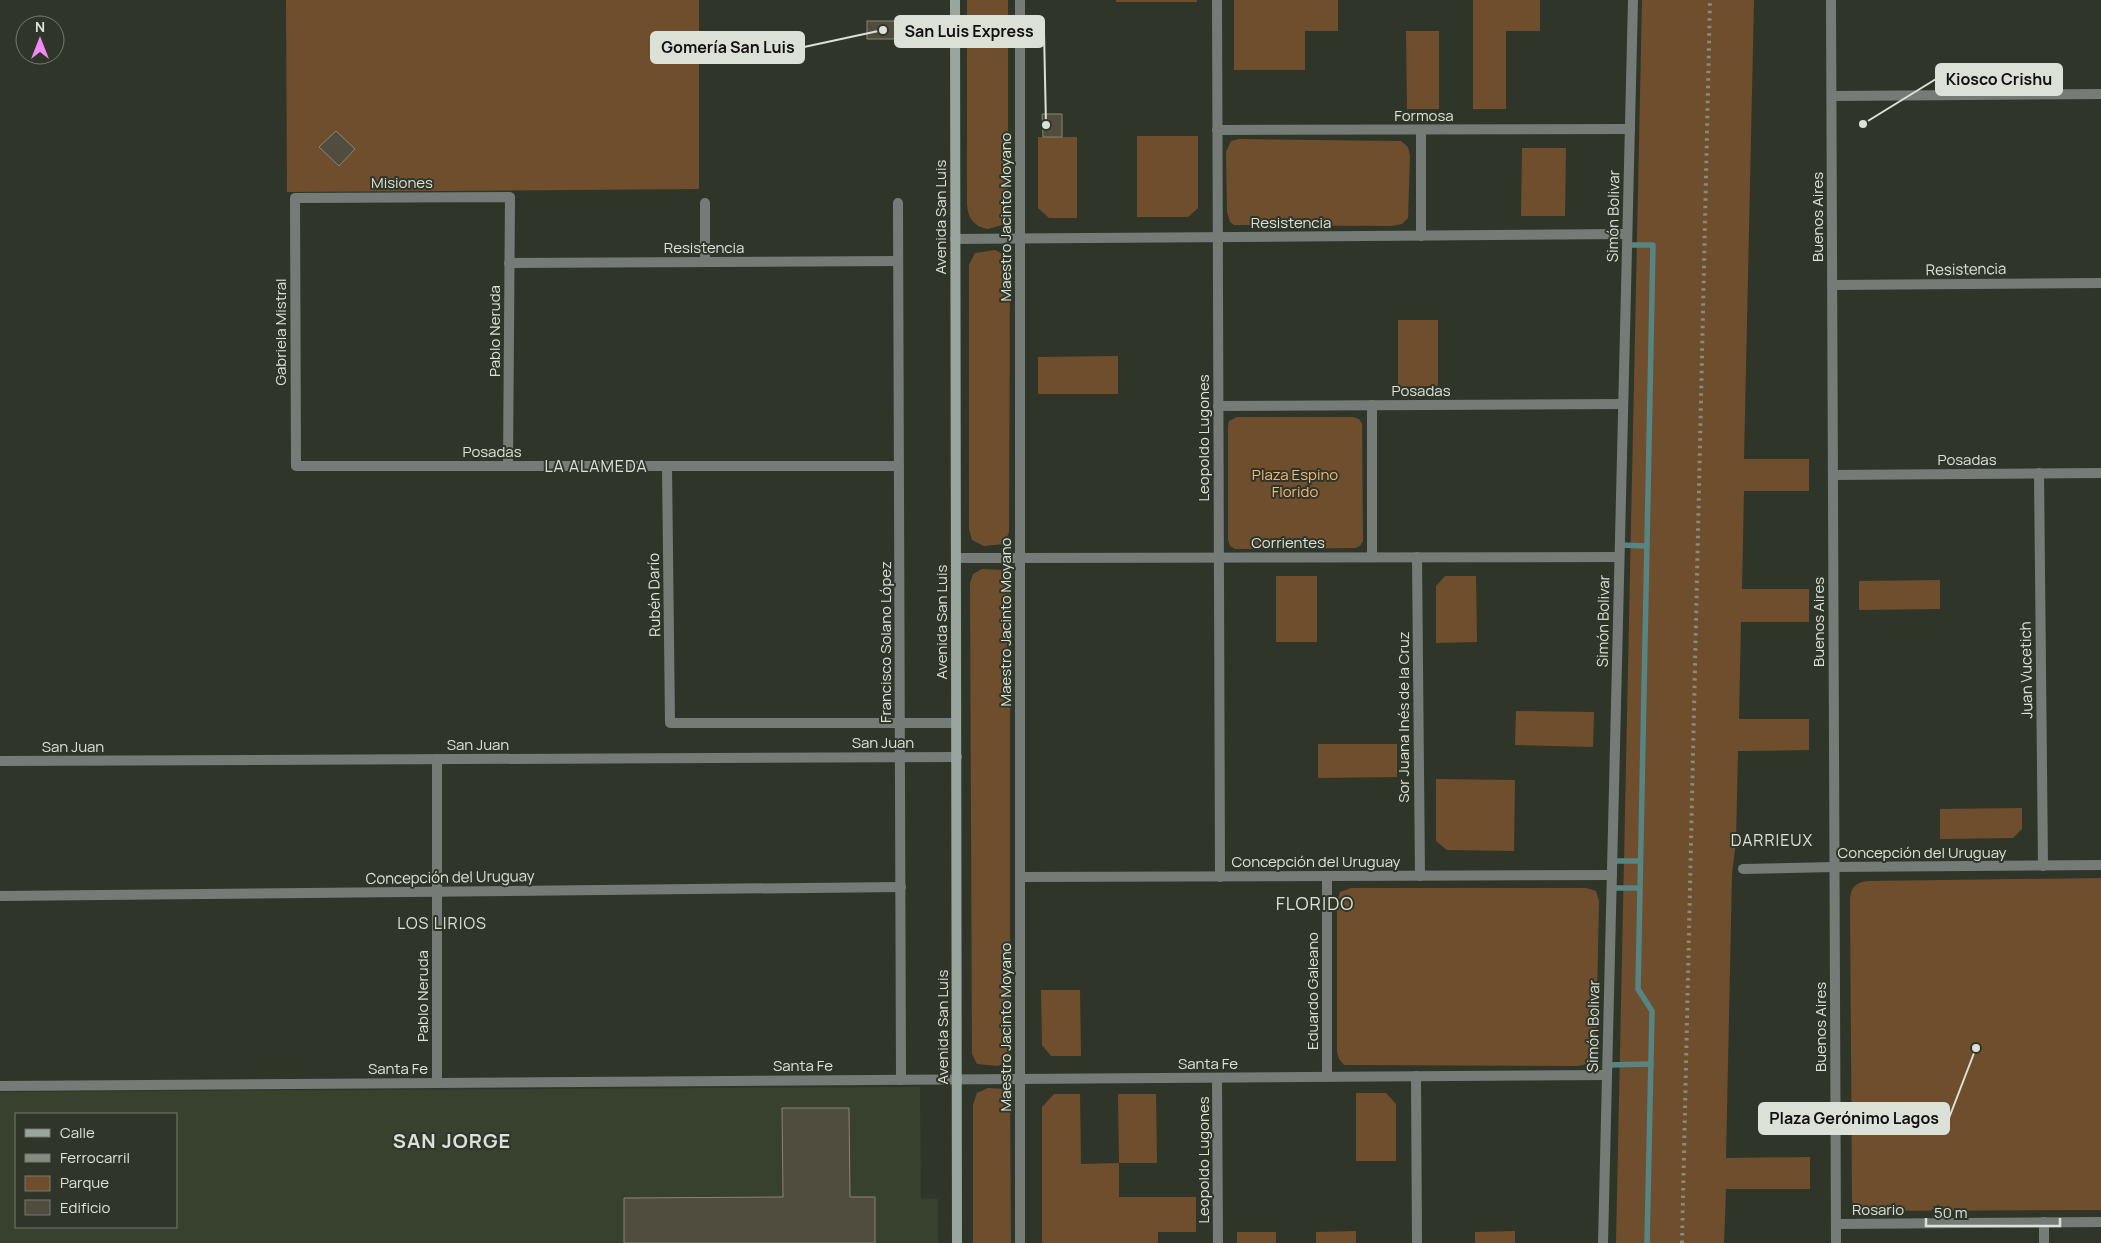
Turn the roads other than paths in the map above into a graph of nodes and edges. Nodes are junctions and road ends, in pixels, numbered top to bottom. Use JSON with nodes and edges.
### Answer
{"nodes":[{"id":1,"x":955,"y":0,"type":"edge"},
{"id":2,"x":1020,"y":0,"type":"edge"},
{"id":3,"x":1217,"y":0,"type":"edge"},
{"id":4,"x":1633,"y":0,"type":"edge"},
{"id":5,"x":1831,"y":0,"type":"edge"},
{"id":6,"x":2101,"y":94,"type":"edge"},
{"id":7,"x":1832,"y":96,"type":"junction"},
{"id":8,"x":1218,"y":130,"type":"junction"},
{"id":9,"x":1421,"y":130,"type":"junction"},
{"id":10,"x":1630,"y":130,"type":"junction"},
{"id":11,"x":510,"y":197,"type":"joint"},
{"id":12,"x":295,"y":198,"type":"joint"},
{"id":13,"x":705,"y":203,"type":"dead end"},
{"id":14,"x":898,"y":203,"type":"dead end"},
{"id":15,"x":1627,"y":234,"type":"junction"},
{"id":16,"x":1421,"y":236,"type":"junction"},
{"id":17,"x":1218,"y":237,"type":"junction"},
{"id":18,"x":1020,"y":238,"type":"junction"},
{"id":19,"x":956,"y":239,"type":"junction"},
{"id":20,"x":898,"y":261,"type":"junction"},
{"id":21,"x":705,"y":262,"type":"junction"},
{"id":22,"x":509,"y":263,"type":"junction"},
{"id":23,"x":2101,"y":283,"type":"edge"},
{"id":24,"x":1832,"y":285,"type":"junction"},
{"id":25,"x":1623,"y":404,"type":"junction"},
{"id":26,"x":1372,"y":405,"type":"junction"},
{"id":27,"x":1218,"y":406,"type":"junction"},
{"id":28,"x":296,"y":466,"type":"joint"},
{"id":29,"x":508,"y":466,"type":"junction"},
{"id":30,"x":668,"y":466,"type":"junction"},
{"id":31,"x":899,"y":466,"type":"junction"},
{"id":32,"x":2039,"y":473,"type":"junction"},
{"id":33,"x":2101,"y":473,"type":"edge"},
{"id":34,"x":1833,"y":475,"type":"junction"},
{"id":35,"x":1372,"y":557,"type":"junction"},
{"id":36,"x":1417,"y":557,"type":"junction"},
{"id":37,"x":1619,"y":557,"type":"junction"},
{"id":38,"x":956,"y":558,"type":"junction"},
{"id":39,"x":1020,"y":558,"type":"junction"},
{"id":40,"x":1219,"y":558,"type":"junction"},
{"id":41,"x":670,"y":723,"type":"joint"},
{"id":42,"x":900,"y":723,"type":"junction"},
{"id":43,"x":956,"y":723,"type":"junction"},
{"id":44,"x":900,"y":757,"type":"junction"},
{"id":45,"x":957,"y":757,"type":"junction"},
{"id":46,"x":438,"y":759,"type":"junction"},
{"id":47,"x":0,"y":761,"type":"edge"},
{"id":48,"x":2101,"y":865,"type":"edge"},
{"id":49,"x":2043,"y":866,"type":"junction"},
{"id":50,"x":1834,"y":867,"type":"junction"},
{"id":51,"x":1743,"y":870,"type":"dead end"},
{"id":52,"x":1612,"y":874,"type":"junction"},
{"id":53,"x":1327,"y":876,"type":"junction"},
{"id":54,"x":1420,"y":876,"type":"junction"},
{"id":55,"x":1220,"y":877,"type":"junction"},
{"id":56,"x":1020,"y":878,"type":"junction"},
{"id":57,"x":901,"y":887,"type":"junction"},
{"id":58,"x":437,"y":892,"type":"junction"},
{"id":59,"x":0,"y":896,"type":"edge"},
{"id":60,"x":1607,"y":1075,"type":"junction"},
{"id":61,"x":1416,"y":1076,"type":"junction"},
{"id":62,"x":1327,"y":1077,"type":"junction"},
{"id":63,"x":1218,"y":1078,"type":"junction"},
{"id":64,"x":957,"y":1079,"type":"junction"},
{"id":65,"x":1020,"y":1079,"type":"junction"},
{"id":66,"x":901,"y":1080,"type":"junction"},
{"id":67,"x":437,"y":1083,"type":"junction"},
{"id":68,"x":0,"y":1086,"type":"edge"},
{"id":69,"x":2044,"y":1222,"type":"junction"},
{"id":70,"x":2101,"y":1222,"type":"edge"},
{"id":71,"x":1836,"y":1224,"type":"junction"},
{"id":72,"x":957,"y":1243,"type":"edge"},
{"id":73,"x":1020,"y":1243,"type":"edge"},
{"id":74,"x":1218,"y":1243,"type":"edge"},
{"id":75,"x":1417,"y":1243,"type":"edge"},
{"id":76,"x":1603,"y":1243,"type":"edge"},
{"id":77,"x":1836,"y":1243,"type":"edge"},
{"id":78,"x":2044,"y":1243,"type":"edge"}],
"edges":[{"from":1,"to":19,"type":"main road","name":"Avenida San Luis"},
{"from":2,"to":18,"type":"street","name":"Maestro Jacinto Moyano"},
{"from":3,"to":8,"type":"street","name":"Leopoldo Lugones"},
{"from":4,"to":10,"type":"street","name":"Simón Bolivar"},
{"from":5,"to":7,"type":"street","name":"Buenos Aires"},
{"from":6,"to":7,"type":"street"},
{"from":7,"to":24,"type":"street","name":"Buenos Aires"},
{"from":8,"to":9,"type":"street","name":"Formosa"},
{"from":8,"to":17,"type":"street","name":"Leopoldo Lugones"},
{"from":9,"to":10,"type":"street","name":"Formosa"},
{"from":9,"to":16,"type":"street"},
{"from":10,"to":15,"type":"street","name":"Simón Bolivar"},
{"from":11,"to":12,"type":"street","name":"Misiones"},
{"from":11,"to":22,"type":"street","name":"Pablo Neruda"},
{"from":12,"to":28,"type":"street","name":"Gabriela Mistral"},
{"from":13,"to":21,"type":"street"},
{"from":14,"to":20,"type":"street","name":"Francisco Solano López"},
{"from":15,"to":16,"type":"street","name":"Resistencia"},
{"from":15,"to":25,"type":"street","name":"Simón Bolivar"},
{"from":16,"to":17,"type":"street","name":"Resistencia"},
{"from":17,"to":18,"type":"street","name":"Resistencia"},
{"from":17,"to":27,"type":"street","name":"Leopoldo Lugones"},
{"from":18,"to":19,"type":"street","name":"Resistencia"},
{"from":18,"to":39,"type":"street","name":"Maestro Jacinto Moyano"},
{"from":19,"to":38,"type":"main road","name":"Avenida San Luis"},
{"from":20,"to":21,"type":"street","name":"Resistencia"},
{"from":20,"to":31,"type":"street","name":"Francisco Solano López"},
{"from":21,"to":22,"type":"street","name":"Resistencia"},
{"from":22,"to":29,"type":"street","name":"Pablo Neruda"},
{"from":23,"to":24,"type":"street","name":"Resistencia"},
{"from":24,"to":34,"type":"street","name":"Buenos Aires"},
{"from":25,"to":26,"type":"street","name":"Posadas"},
{"from":25,"to":37,"type":"street","name":"Simón Bolivar"},
{"from":26,"to":27,"type":"street","name":"Posadas"},
{"from":26,"to":35,"type":"street"},
{"from":27,"to":40,"type":"street","name":"Leopoldo Lugones"},
{"from":28,"to":29,"type":"street","name":"Posadas"},
{"from":29,"to":30,"type":"street","name":"Posadas"},
{"from":30,"to":31,"type":"street","name":"Posadas"},
{"from":30,"to":41,"type":"street","name":"Rubén Darío"},
{"from":31,"to":42,"type":"street","name":"Francisco Solano López"},
{"from":32,"to":33,"type":"street","name":"Posadas"},
{"from":32,"to":34,"type":"street","name":"Posadas"},
{"from":32,"to":49,"type":"street","name":"Juan Vucetich"},
{"from":34,"to":50,"type":"street","name":"Buenos Aires"},
{"from":35,"to":36,"type":"street","name":"Corrientes"},
{"from":35,"to":40,"type":"street","name":"Corrientes"},
{"from":36,"to":37,"type":"street","name":"Corrientes"},
{"from":36,"to":54,"type":"street","name":"Sor Juana Inés de la Cruz"},
{"from":37,"to":52,"type":"street","name":"Simón Bolivar"},
{"from":38,"to":39,"type":"street","name":"Corrientes"},
{"from":38,"to":43,"type":"main road","name":"Avenida San Luis"},
{"from":39,"to":40,"type":"street","name":"Corrientes"},
{"from":39,"to":56,"type":"street","name":"Maestro Jacinto Moyano"},
{"from":40,"to":55,"type":"street","name":"Leopoldo Lugones"},
{"from":41,"to":42,"type":"street","name":"San Juan"},
{"from":42,"to":43,"type":"street","name":"San Juan"},
{"from":42,"to":44,"type":"street","name":"Francisco Solano López"},
{"from":43,"to":45,"type":"main road","name":"Avenida San Luis"},
{"from":44,"to":45,"type":"street","name":"San Juan"},
{"from":44,"to":46,"type":"street","name":"San Juan"},
{"from":44,"to":57,"type":"street","name":"Francisco Solano López"},
{"from":45,"to":64,"type":"main road","name":"Avenida San Luis"},
{"from":46,"to":47,"type":"street","name":"San Juan"},
{"from":46,"to":58,"type":"street","name":"Pablo Neruda"},
{"from":48,"to":49,"type":"street","name":"Concepción del Uruguay"},
{"from":49,"to":50,"type":"street","name":"Concepción del Uruguay"},
{"from":50,"to":51,"type":"street","name":"Concepción del Uruguay"},
{"from":50,"to":71,"type":"street","name":"Buenos Aires"},
{"from":52,"to":54,"type":"street","name":"Concepción del Uruguay"},
{"from":52,"to":60,"type":"street","name":"Simón Bolivar"},
{"from":53,"to":54,"type":"street","name":"Concepción del Uruguay"},
{"from":53,"to":55,"type":"street","name":"Concepción del Uruguay"},
{"from":53,"to":62,"type":"street","name":"Eduardo Galeano"},
{"from":55,"to":56,"type":"street","name":"Concepción del Uruguay"},
{"from":56,"to":65,"type":"street","name":"Maestro Jacinto Moyano"},
{"from":57,"to":58,"type":"street","name":"Concepción del Uruguay"},
{"from":57,"to":66,"type":"street","name":"Francisco Solano López"},
{"from":58,"to":59,"type":"street","name":"Concepción del Uruguay"},
{"from":58,"to":67,"type":"street","name":"Pablo Neruda"},
{"from":60,"to":61,"type":"street","name":"Santa Fe"},
{"from":60,"to":76,"type":"street","name":"Simón Bolivar"},
{"from":61,"to":62,"type":"street","name":"Santa Fe"},
{"from":61,"to":75,"type":"street"},
{"from":62,"to":63,"type":"street","name":"Santa Fe"},
{"from":63,"to":65,"type":"street","name":"Santa Fe"},
{"from":63,"to":74,"type":"street","name":"Leopoldo Lugones"},
{"from":64,"to":65,"type":"street","name":"Santa Fe"},
{"from":64,"to":66,"type":"street","name":"Santa Fe"},
{"from":64,"to":72,"type":"main road","name":"Avenida San Luis"},
{"from":65,"to":73,"type":"street","name":"Maestro Jacinto Moyano"},
{"from":66,"to":67,"type":"street","name":"Santa Fe"},
{"from":67,"to":68,"type":"street","name":"Santa Fe"},
{"from":69,"to":70,"type":"street","name":"Rosario"},
{"from":69,"to":71,"type":"street","name":"Rosario"},
{"from":69,"to":78,"type":"street"},
{"from":71,"to":77,"type":"street","name":"Buenos Aires"}]}
